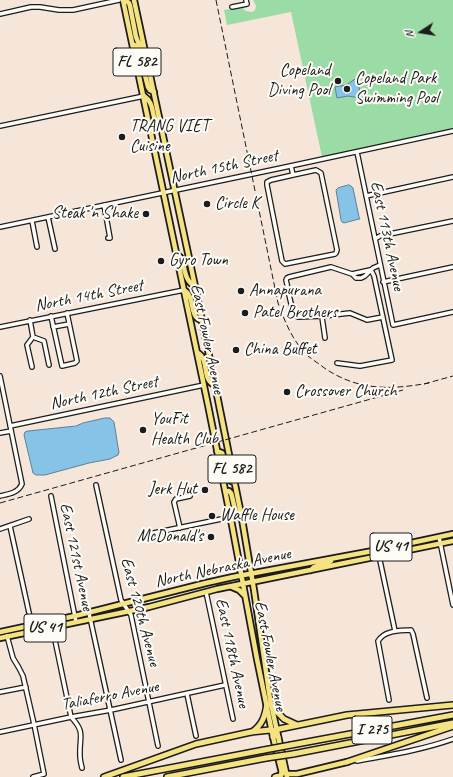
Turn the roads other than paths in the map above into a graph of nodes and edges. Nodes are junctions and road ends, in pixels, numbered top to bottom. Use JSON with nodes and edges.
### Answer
{"nodes":[{"id":1,"x":119,"y":0,"type":"edge"},
{"id":2,"x":124,"y":0,"type":"edge"},
{"id":3,"x":134,"y":0,"type":"edge"},
{"id":4,"x":246,"y":0,"type":"edge"},
{"id":5,"x":232,"y":7,"type":"dead end"},
{"id":6,"x":0,"y":14,"type":"edge"},
{"id":7,"x":133,"y":44,"type":"junction"},
{"id":8,"x":145,"y":52,"type":"junction"},
{"id":9,"x":154,"y":92,"type":"junction"},
{"id":10,"x":144,"y":96,"type":"junction"},
{"id":11,"x":0,"y":126,"type":"edge"},
{"id":12,"x":161,"y":126,"type":"junction"},
{"id":13,"x":453,"y":131,"type":"edge"},
{"id":14,"x":357,"y":152,"type":"junction"},
{"id":15,"x":292,"y":166,"type":"junction"},
{"id":16,"x":293,"y":175,"type":"junction"},
{"id":17,"x":453,"y":177,"type":"edge"},
{"id":18,"x":175,"y":191,"type":"junction"},
{"id":19,"x":164,"y":193,"type":"junction"},
{"id":20,"x":366,"y":196,"type":"junction"},
{"id":21,"x":104,"y":205,"type":"junction"},
{"id":22,"x":48,"y":217,"type":"junction"},
{"id":23,"x":32,"y":221,"type":"junction"},
{"id":24,"x":453,"y":221,"type":"edge"},
{"id":25,"x":0,"y":227,"type":"edge"},
{"id":26,"x":108,"y":238,"type":"dead end"},
{"id":27,"x":375,"y":239,"type":"junction"},
{"id":28,"x":37,"y":247,"type":"dead end"},
{"id":29,"x":55,"y":249,"type":"dead end"},
{"id":30,"x":176,"y":254,"type":"junction"},
{"id":31,"x":380,"y":265,"type":"junction"},
{"id":32,"x":453,"y":267,"type":"edge"},
{"id":33,"x":371,"y":270,"type":"junction"},
{"id":34,"x":383,"y":282,"type":"junction"},
{"id":35,"x":195,"y":286,"type":"junction"},
{"id":36,"x":184,"y":290,"type":"junction"},
{"id":37,"x":453,"y":312,"type":"edge"},
{"id":38,"x":67,"y":313,"type":"junction"},
{"id":39,"x":51,"y":316,"type":"junction"},
{"id":40,"x":322,"y":317,"type":"junction"},
{"id":41,"x":383,"y":317,"type":"junction"},
{"id":42,"x":30,"y":320,"type":"junction"},
{"id":43,"x":202,"y":321,"type":"junction"},
{"id":44,"x":69,"y":324,"type":"junction"},
{"id":45,"x":0,"y":327,"type":"edge"},
{"id":46,"x":53,"y":327,"type":"junction"},
{"id":47,"x":33,"y":337,"type":"junction"},
{"id":48,"x":325,"y":338,"type":"dead end"},
{"id":49,"x":197,"y":352,"type":"junction"},
{"id":50,"x":337,"y":363,"type":"dead end"},
{"id":51,"x":49,"y":365,"type":"dead end"},
{"id":52,"x":32,"y":367,"type":"dead end"},
{"id":53,"x":0,"y":376,"type":"edge"},
{"id":54,"x":204,"y":385,"type":"junction"},
{"id":55,"x":215,"y":385,"type":"junction"},
{"id":56,"x":10,"y":426,"type":"junction"},
{"id":57,"x":11,"y":431,"type":"junction"},
{"id":58,"x":0,"y":433,"type":"edge"},
{"id":59,"x":217,"y":451,"type":"junction"},
{"id":60,"x":235,"y":482,"type":"junction"},
{"id":61,"x":96,"y":485,"type":"dead end"},
{"id":62,"x":226,"y":492,"type":"junction"},
{"id":63,"x":0,"y":496,"type":"edge"},
{"id":64,"x":51,"y":496,"type":"dead end"},
{"id":65,"x":190,"y":496,"type":"dead end"},
{"id":66,"x":231,"y":517,"type":"junction"},
{"id":67,"x":28,"y":519,"type":"dead end"},
{"id":68,"x":242,"y":519,"type":"junction"},
{"id":69,"x":10,"y":526,"type":"junction"},
{"id":70,"x":180,"y":528,"type":"junction"},
{"id":71,"x":0,"y":529,"type":"edge"},
{"id":72,"x":453,"y":534,"type":"edge"},
{"id":73,"x":144,"y":535,"type":"dead end"},
{"id":74,"x":436,"y":538,"type":"junction"},
{"id":75,"x":453,"y":541,"type":"edge"},
{"id":76,"x":438,"y":544,"type":"junction"},
{"id":77,"x":378,"y":550,"type":"junction"},
{"id":78,"x":379,"y":556,"type":"junction"},
{"id":79,"x":336,"y":558,"type":"junction"},
{"id":80,"x":239,"y":564,"type":"junction"},
{"id":81,"x":311,"y":570,"type":"junction"},
{"id":82,"x":252,"y":574,"type":"junction"},
{"id":83,"x":242,"y":576,"type":"junction"},
{"id":84,"x":230,"y":578,"type":"junction"},
{"id":85,"x":453,"y":581,"type":"edge"},
{"id":86,"x":253,"y":582,"type":"junction"},
{"id":87,"x":448,"y":582,"type":"junction"},
{"id":88,"x":243,"y":584,"type":"junction"},
{"id":89,"x":230,"y":587,"type":"junction"},
{"id":90,"x":206,"y":592,"type":"junction"},
{"id":91,"x":246,"y":597,"type":"junction"},
{"id":92,"x":123,"y":604,"type":"junction"},
{"id":93,"x":453,"y":605,"type":"edge"},
{"id":94,"x":129,"y":611,"type":"junction"},
{"id":95,"x":89,"y":613,"type":"junction"},
{"id":96,"x":75,"y":616,"type":"junction"},
{"id":97,"x":91,"y":619,"type":"junction"},
{"id":98,"x":51,"y":621,"type":"junction"},
{"id":99,"x":76,"y":622,"type":"junction"},
{"id":100,"x":32,"y":625,"type":"junction"},
{"id":101,"x":53,"y":627,"type":"junction"},
{"id":102,"x":6,"y":631,"type":"junction"},
{"id":103,"x":33,"y":631,"type":"junction"},
{"id":104,"x":395,"y":631,"type":"junction"},
{"id":105,"x":0,"y":632,"type":"edge"},
{"id":106,"x":7,"y":636,"type":"junction"},
{"id":107,"x":0,"y":638,"type":"edge"},
{"id":108,"x":225,"y":685,"type":"junction"},
{"id":109,"x":26,"y":687,"type":"junction"},
{"id":110,"x":0,"y":692,"type":"edge"},
{"id":111,"x":187,"y":694,"type":"junction"},
{"id":112,"x":427,"y":698,"type":"dead end"},
{"id":113,"x":390,"y":700,"type":"dead end"},
{"id":114,"x":149,"y":702,"type":"junction"},
{"id":115,"x":453,"y":705,"type":"edge"},
{"id":116,"x":270,"y":706,"type":"junction"},
{"id":117,"x":111,"y":710,"type":"junction"},
{"id":118,"x":453,"y":714,"type":"edge"},
{"id":119,"x":71,"y":717,"type":"junction"},
{"id":120,"x":233,"y":719,"type":"dead end"},
{"id":121,"x":453,"y":723,"type":"edge"},
{"id":122,"x":34,"y":724,"type":"junction"},
{"id":123,"x":298,"y":725,"type":"junction"},
{"id":124,"x":453,"y":726,"type":"edge"},
{"id":125,"x":274,"y":731,"type":"junction"},
{"id":126,"x":0,"y":732,"type":"edge"},
{"id":127,"x":251,"y":732,"type":"junction"},
{"id":128,"x":196,"y":736,"type":"dead end"},
{"id":129,"x":276,"y":737,"type":"joint"},
{"id":130,"x":453,"y":739,"type":"edge"},
{"id":131,"x":158,"y":746,"type":"dead end"},
{"id":132,"x":121,"y":760,"type":"dead end"},
{"id":133,"x":346,"y":762,"type":"junction"},
{"id":134,"x":82,"y":768,"type":"dead end"},
{"id":135,"x":283,"y":772,"type":"edge"},
{"id":136,"x":304,"y":772,"type":"junction"},
{"id":137,"x":33,"y":777,"type":"edge"},
{"id":138,"x":104,"y":777,"type":"edge"},
{"id":139,"x":124,"y":777,"type":"edge"},
{"id":140,"x":167,"y":777,"type":"edge"},
{"id":141,"x":275,"y":777,"type":"edge"},
{"id":142,"x":300,"y":777,"type":"edge"}],
"edges":[{"from":1,"to":6,"type":"street"},
{"from":2,"to":7,"type":"main road","name":"East Fowler Avenue","number":"FL 582"},
{"from":2,"to":8,"type":"main road"},
{"from":3,"to":8,"type":"main road","name":"East Fowler Avenue","number":"FL 582"},
{"from":4,"to":5,"type":"street"},
{"from":7,"to":9,"type":"main road"},
{"from":7,"to":10,"type":"main road","name":"East Fowler Avenue","number":"FL 582"},
{"from":8,"to":9,"type":"main road","name":"East Fowler Avenue","number":"FL 582"},
{"from":9,"to":12,"type":"main road","name":"East Fowler Avenue","number":"FL 582"},
{"from":10,"to":11,"type":"street"},
{"from":10,"to":12,"type":"main road"},
{"from":10,"to":19,"type":"main road","name":"East Fowler Avenue","number":"FL 582"},
{"from":12,"to":18,"type":"main road","name":"East Fowler Avenue","number":"FL 582"},
{"from":13,"to":14,"type":"street","name":"North 15th Street"},
{"from":14,"to":15,"type":"street","name":"North 15th Street"},
{"from":14,"to":20,"type":"street","name":"East 113th Avenue"},
{"from":15,"to":16,"type":"street"},
{"from":15,"to":18,"type":"street","name":"North 15th Street"},
{"from":16,"to":16,"type":"street"},
{"from":17,"to":20,"type":"street"},
{"from":18,"to":19,"type":"street","name":"North 15th Street"},
{"from":18,"to":35,"type":"main road","name":"East Fowler Avenue","number":"FL 582"},
{"from":19,"to":21,"type":"street","name":"North 15th Street"},
{"from":19,"to":30,"type":"main road","name":"East Fowler Avenue","number":"FL 582"},
{"from":20,"to":27,"type":"street","name":"East 113th Avenue"},
{"from":21,"to":22,"type":"street","name":"North 15th Street"},
{"from":21,"to":26,"type":"street"},
{"from":22,"to":23,"type":"street","name":"North 15th Street"},
{"from":22,"to":29,"type":"street"},
{"from":23,"to":25,"type":"street","name":"North 15th Street"},
{"from":23,"to":28,"type":"street"},
{"from":24,"to":27,"type":"street"},
{"from":27,"to":31,"type":"street","name":"East 113th Avenue"},
{"from":30,"to":35,"type":"main road"},
{"from":30,"to":36,"type":"main road","name":"East Fowler Avenue","number":"FL 582"},
{"from":31,"to":33,"type":"street"},
{"from":31,"to":34,"type":"street","name":"East 113th Avenue"},
{"from":32,"to":34,"type":"street"},
{"from":33,"to":40,"type":"street"},
{"from":33,"to":41,"type":"street"},
{"from":34,"to":37,"type":"street","name":"East 113th Avenue"},
{"from":35,"to":43,"type":"main road","name":"East Fowler Avenue","number":"FL 582"},
{"from":36,"to":38,"type":"street","name":"North 14th Street"},
{"from":36,"to":43,"type":"main road"},
{"from":36,"to":49,"type":"main road","name":"East Fowler Avenue","number":"FL 582"},
{"from":38,"to":39,"type":"street","name":"North 14th Street"},
{"from":38,"to":44,"type":"street"},
{"from":39,"to":42,"type":"street","name":"North 14th Street"},
{"from":39,"to":46,"type":"street"},
{"from":40,"to":41,"type":"street"},
{"from":40,"to":48,"type":"street"},
{"from":41,"to":50,"type":"street"},
{"from":42,"to":45,"type":"street","name":"North 14th Street"},
{"from":42,"to":47,"type":"street"},
{"from":43,"to":55,"type":"main road","name":"East Fowler Avenue","number":"FL 582"},
{"from":44,"to":46,"type":"street"},
{"from":44,"to":46,"type":"street"},
{"from":47,"to":51,"type":"street"},
{"from":47,"to":52,"type":"street"},
{"from":49,"to":54,"type":"main road","name":"East Fowler Avenue","number":"FL 582"},
{"from":49,"to":55,"type":"main road"},
{"from":53,"to":56,"type":"street"},
{"from":54,"to":56,"type":"street","name":"North 12th Street"},
{"from":54,"to":59,"type":"main road","name":"East Fowler Avenue","number":"FL 582"},
{"from":55,"to":60,"type":"main road","name":"East Fowler Avenue","number":"FL 582"},
{"from":56,"to":57,"type":"street"},
{"from":57,"to":58,"type":"street"},
{"from":57,"to":63,"type":"street"},
{"from":59,"to":60,"type":"main road"},
{"from":59,"to":62,"type":"main road","name":"East Fowler Avenue","number":"FL 582"},
{"from":60,"to":68,"type":"main road","name":"East Fowler Avenue","number":"FL 582"},
{"from":61,"to":92,"type":"street","name":"East 120th Avenue"},
{"from":62,"to":66,"type":"main road","name":"East Fowler Avenue","number":"FL 582"},
{"from":62,"to":68,"type":"main road"},
{"from":64,"to":96,"type":"street","name":"East 121st Avenue"},
{"from":65,"to":70,"type":"street"},
{"from":66,"to":70,"type":"street"},
{"from":66,"to":80,"type":"main road","name":"East Fowler Avenue","number":"FL 582"},
{"from":67,"to":69,"type":"street"},
{"from":68,"to":82,"type":"main road","name":"East Fowler Avenue","number":"FL 582"},
{"from":69,"to":71,"type":"street"},
{"from":69,"to":100,"type":"street"},
{"from":70,"to":73,"type":"street"},
{"from":72,"to":74,"type":"main road","name":"North Nebraska Avenue","number":"US 41"},
{"from":74,"to":76,"type":"main road"},
{"from":74,"to":77,"type":"main road","name":"North Nebraska Avenue","number":"US 41"},
{"from":75,"to":76,"type":"main road","name":"North Nebraska Avenue","number":"US 41"},
{"from":76,"to":78,"type":"main road","name":"North Nebraska Avenue","number":"US 41"},
{"from":76,"to":87,"type":"street"},
{"from":77,"to":78,"type":"street"},
{"from":77,"to":79,"type":"main road","name":"North Nebraska Avenue","number":"US 41"},
{"from":78,"to":81,"type":"main road","name":"North Nebraska Avenue","number":"US 41"},
{"from":78,"to":104,"type":"street"},
{"from":79,"to":81,"type":"main road"},
{"from":79,"to":82,"type":"main road","name":"North Nebraska Avenue","number":"US 41"},
{"from":80,"to":83,"type":"main road","name":"East Fowler Avenue","number":"FL 582"},
{"from":80,"to":84,"type":"main road"},
{"from":81,"to":86,"type":"main road","name":"North Nebraska Avenue","number":"US 41"},
{"from":82,"to":83,"type":"main road","name":"North Nebraska Avenue","number":"US 41"},
{"from":82,"to":86,"type":"main road","name":"East Fowler Avenue","number":"FL 582"},
{"from":83,"to":84,"type":"main road","name":"North Nebraska Avenue","number":"US 41"},
{"from":83,"to":88,"type":"main road","name":"East Fowler Avenue","number":"FL 582"},
{"from":84,"to":92,"type":"main road","name":"North Nebraska Avenue","number":"US 41"},
{"from":85,"to":87,"type":"street"},
{"from":86,"to":88,"type":"main road","name":"North Nebraska Avenue","number":"US 41"},
{"from":86,"to":116,"type":"main road","name":"East Fowler Avenue","number":"FL 582"},
{"from":87,"to":93,"type":"street"},
{"from":88,"to":89,"type":"main road","name":"North Nebraska Avenue","number":"US 41"},
{"from":88,"to":91,"type":"main road","name":"East Fowler Avenue","number":"FL 582"},
{"from":89,"to":90,"type":"main road","name":"North Nebraska Avenue","number":"US 41"},
{"from":89,"to":91,"type":"main road"},
{"from":90,"to":94,"type":"main road","name":"North Nebraska Avenue","number":"US 41"},
{"from":90,"to":108,"type":"street","name":"East 118th Avenue"},
{"from":91,"to":116,"type":"main road","name":"East Fowler Avenue","number":"FL 582"},
{"from":92,"to":94,"type":"street","name":"East 120th Avenue"},
{"from":92,"to":95,"type":"main road","name":"North Nebraska Avenue","number":"US 41"},
{"from":94,"to":97,"type":"main road","name":"North Nebraska Avenue","number":"US 41"},
{"from":94,"to":114,"type":"street","name":"East 120th Avenue"},
{"from":95,"to":96,"type":"main road","name":"North Nebraska Avenue","number":"US 41"},
{"from":95,"to":97,"type":"street","name":"East 121st Avenue"},
{"from":96,"to":98,"type":"main road","name":"North Nebraska Avenue","number":"US 41"},
{"from":96,"to":99,"type":"street","name":"East 121st Avenue"},
{"from":97,"to":99,"type":"main road","name":"North Nebraska Avenue","number":"US 41"},
{"from":97,"to":117,"type":"street","name":"East 121st Avenue"},
{"from":98,"to":100,"type":"main road","name":"North Nebraska Avenue","number":"US 41"},
{"from":98,"to":101,"type":"street"},
{"from":99,"to":101,"type":"main road","name":"North Nebraska Avenue","number":"US 41"},
{"from":100,"to":102,"type":"main road","name":"North Nebraska Avenue","number":"US 41"},
{"from":100,"to":103,"type":"street"},
{"from":101,"to":103,"type":"main road","name":"North Nebraska Avenue","number":"US 41"},
{"from":101,"to":119,"type":"street"},
{"from":102,"to":105,"type":"main road","name":"North Nebraska Avenue","number":"US 41"},
{"from":102,"to":106,"type":"street"},
{"from":103,"to":106,"type":"main road","name":"North Nebraska Avenue","number":"US 41"},
{"from":104,"to":112,"type":"street"},
{"from":104,"to":113,"type":"street"},
{"from":106,"to":107,"type":"main road","name":"North Nebraska Avenue","number":"US 41"},
{"from":106,"to":109,"type":"street"},
{"from":108,"to":111,"type":"street","name":"Taliaferro Avenue"},
{"from":108,"to":120,"type":"street","name":"East 118th Avenue"},
{"from":109,"to":110,"type":"street"},
{"from":109,"to":122,"type":"street"},
{"from":111,"to":114,"type":"street","name":"Taliaferro Avenue"},
{"from":111,"to":128,"type":"street"},
{"from":114,"to":117,"type":"street","name":"Taliaferro Avenue"},
{"from":114,"to":131,"type":"street","name":"East 120th Avenue"},
{"from":115,"to":123,"type":"highway"},
{"from":116,"to":123,"type":"highway"},
{"from":116,"to":125,"type":"main road","name":"East Fowler Avenue","number":"FL 582"},
{"from":116,"to":127,"type":"highway"},
{"from":117,"to":119,"type":"street","name":"Taliaferro Avenue"},
{"from":117,"to":132,"type":"street","name":"East 121st Avenue"},
{"from":118,"to":139,"type":"highway","number":"I 275","bridge":true},
{"from":119,"to":122,"type":"street","name":"Taliaferro Avenue"},
{"from":119,"to":134,"type":"street"},
{"from":121,"to":140,"type":"highway","number":"I 275","bridge":true},
{"from":122,"to":126,"type":"street","name":"Taliaferro Avenue"},
{"from":122,"to":137,"type":"street"},
{"from":123,"to":125,"type":"highway"},
{"from":124,"to":133,"type":"highway"},
{"from":125,"to":127,"type":"highway"},
{"from":125,"to":129,"type":"highway"},
{"from":127,"to":138,"type":"highway"},
{"from":129,"to":135,"type":"main road","name":"East Fowler Avenue"},
{"from":130,"to":133,"type":"street"},
{"from":133,"to":136,"type":"main road"},
{"from":135,"to":136,"type":"main road"},
{"from":135,"to":141,"type":"highway"},
{"from":136,"to":142,"type":"main road"}]}
